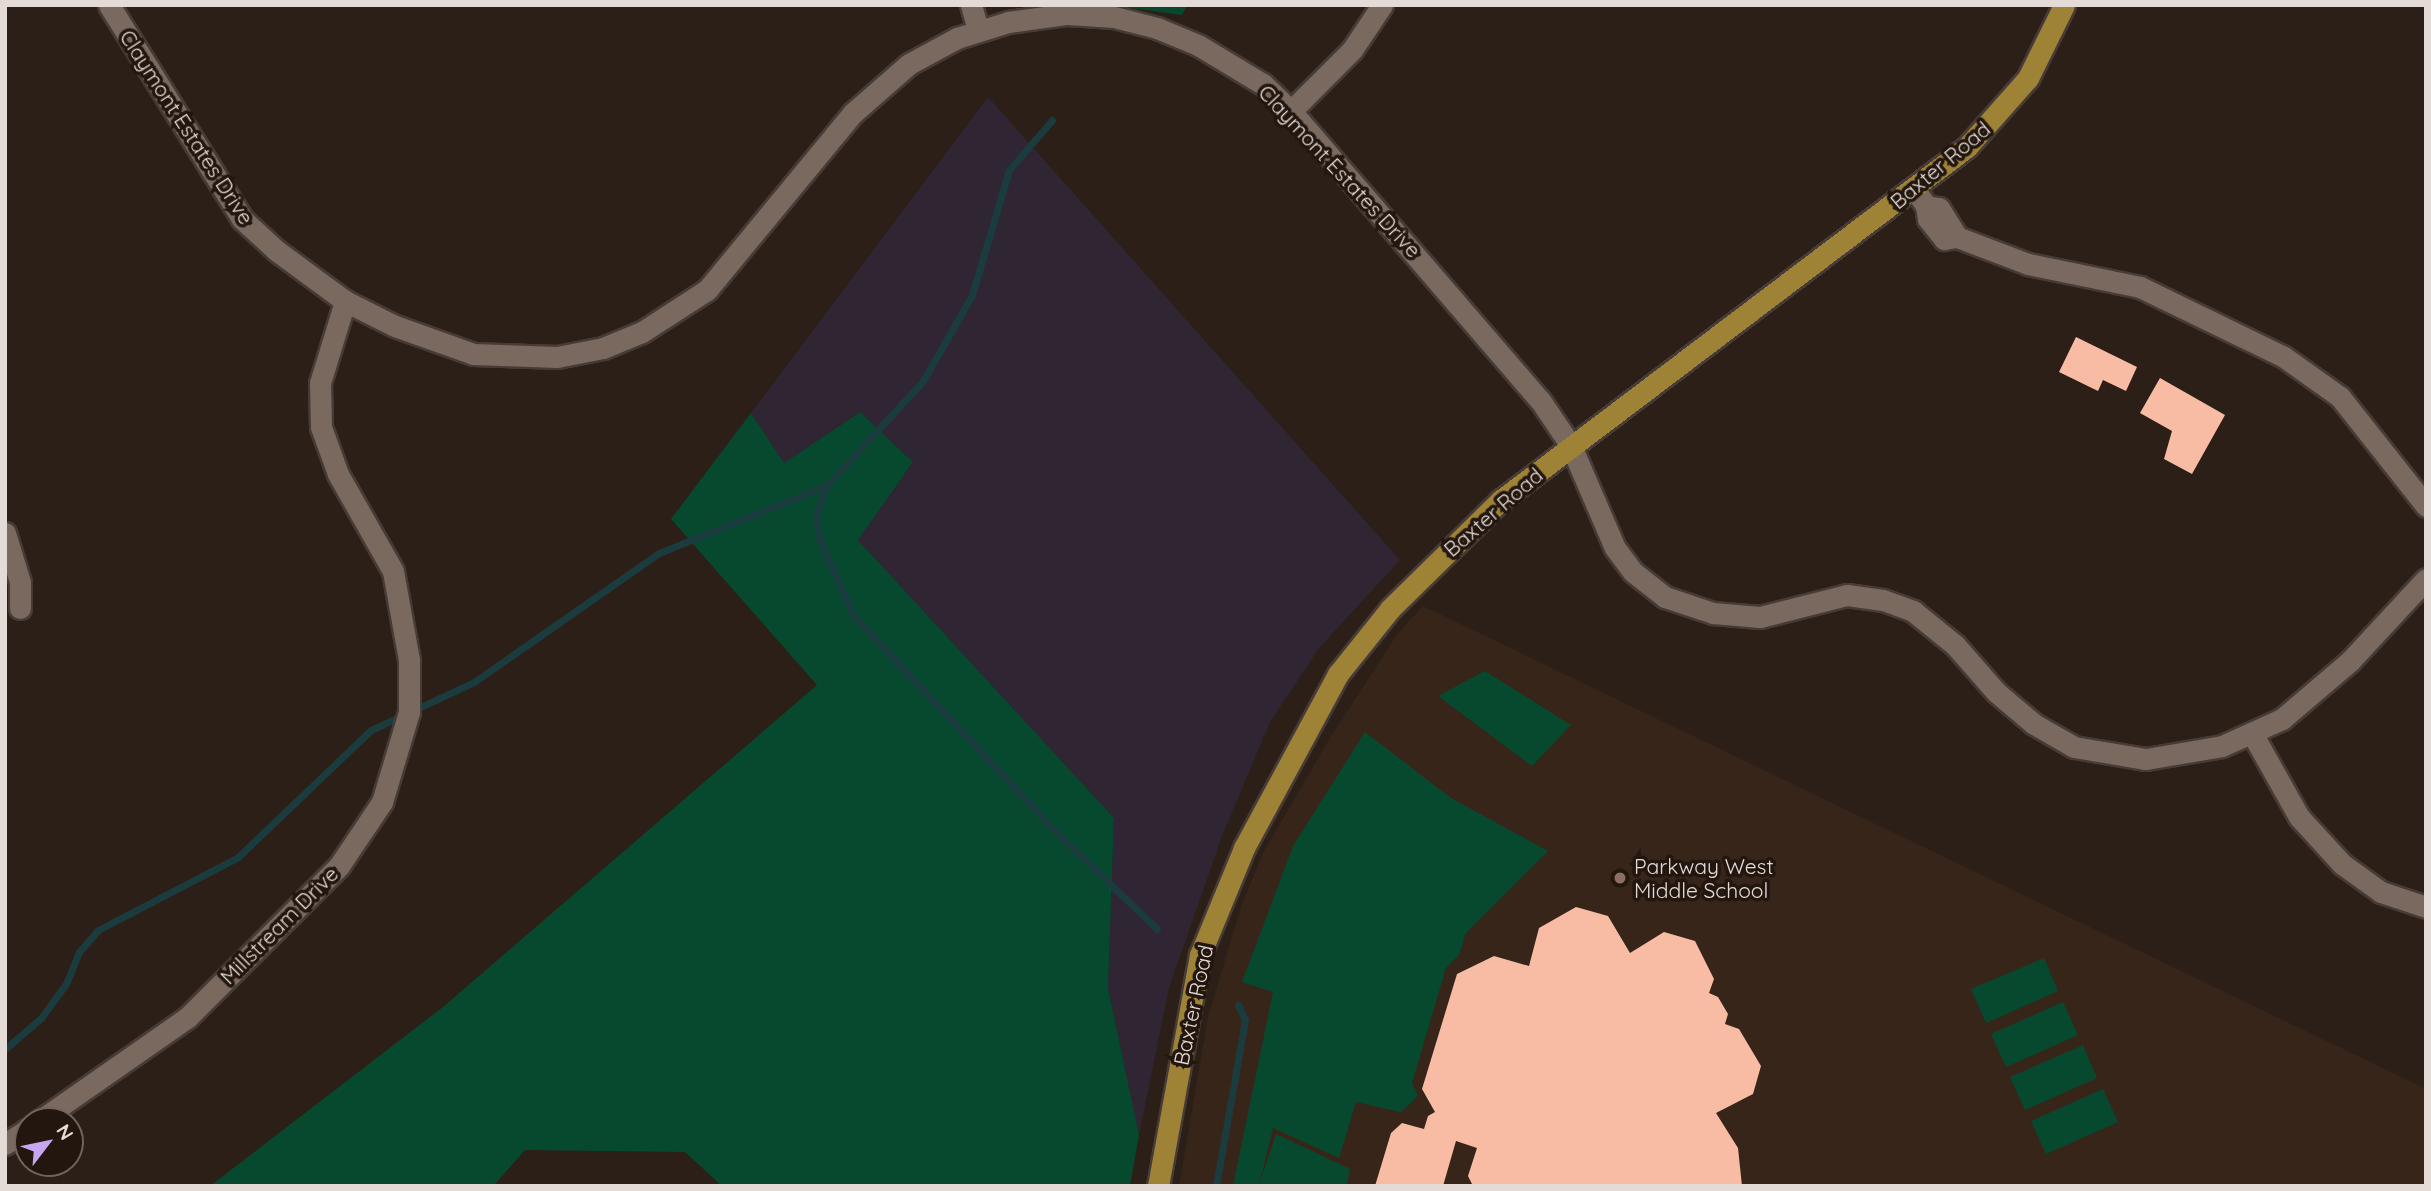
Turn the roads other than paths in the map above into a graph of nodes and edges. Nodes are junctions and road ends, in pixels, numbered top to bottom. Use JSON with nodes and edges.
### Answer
{"nodes":[{"id":1,"x":109,"y":5,"type":"edge"},
{"id":2,"x":971,"y":5,"type":"edge"},
{"id":3,"x":1382,"y":5,"type":"edge"},
{"id":4,"x":2064,"y":5,"type":"edge"},
{"id":5,"x":978,"y":30,"type":"junction"},
{"id":6,"x":1291,"y":111,"type":"junction"},
{"id":7,"x":1921,"y":198,"type":"junction"},
{"id":8,"x":345,"y":301,"type":"junction"},
{"id":9,"x":1571,"y":446,"type":"junction"},
{"id":10,"x":2426,"y":506,"type":"edge"},
{"id":11,"x":5,"y":533,"type":"edge"},
{"id":12,"x":2426,"y":579,"type":"edge"},
{"id":13,"x":20,"y":608,"type":"dead end"},
{"id":14,"x":2253,"y":735,"type":"junction"},
{"id":15,"x":2426,"y":907,"type":"edge"},
{"id":16,"x":59,"y":1107,"type":"edge"},
{"id":17,"x":1158,"y":1186,"type":"edge"}],
"edges":[{"from":1,"to":8,"type":"street","name":"Claymont Estates Drive"},
{"from":2,"to":5,"type":"street"},
{"from":3,"to":6,"type":"street"},
{"from":4,"to":7,"type":"main road","name":"Baxter Road"},
{"from":5,"to":6,"type":"street","name":"Claymont Estates Drive"},
{"from":5,"to":8,"type":"street","name":"Claymont Estates Drive"},
{"from":6,"to":9,"type":"street","name":"Claymont Estates Drive"},
{"from":7,"to":9,"type":"main road","name":"Baxter Road"},
{"from":7,"to":10,"type":"street"},
{"from":8,"to":16,"type":"street","name":"Millstream Drive"},
{"from":9,"to":14,"type":"street","name":"Claymont Estates Drive"},
{"from":9,"to":17,"type":"main road","name":"Baxter Road"},
{"from":11,"to":13,"type":"street"},
{"from":12,"to":14,"type":"street","name":"Claymont Estates Drive"},
{"from":14,"to":15,"type":"street"}]}
